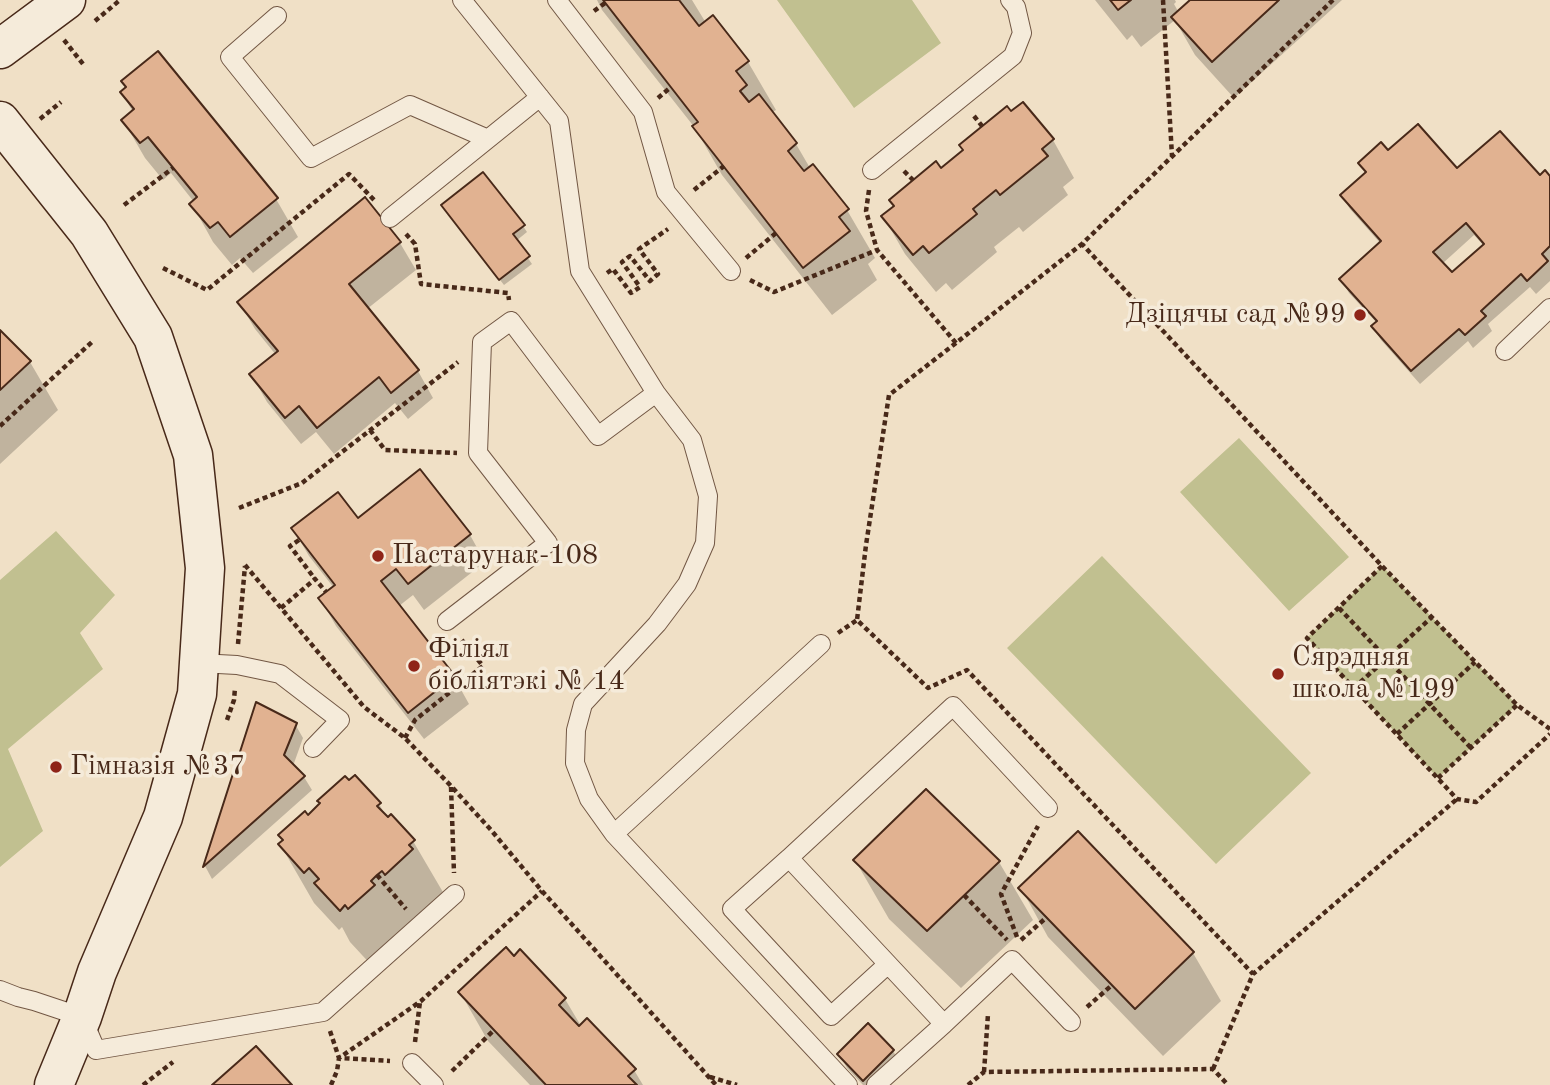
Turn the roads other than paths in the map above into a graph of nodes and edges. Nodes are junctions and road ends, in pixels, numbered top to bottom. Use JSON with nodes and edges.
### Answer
{"nodes":[{"id":1,"x":462,"y":0,"type":"edge"},
{"id":2,"x":557,"y":0,"type":"edge"},
{"id":3,"x":1010,"y":0,"type":"edge"},
{"id":4,"x":77,"y":13,"type":"edge"},
{"id":5,"x":277,"y":16,"type":"dead end"},
{"id":6,"x":0,"y":49,"type":"edge"},
{"id":7,"x":540,"y":97,"type":"junction"},
{"id":8,"x":0,"y":121,"type":"edge"},
{"id":9,"x":488,"y":139,"type":"junction"},
{"id":10,"x":872,"y":170,"type":"dead end"},
{"id":11,"x":390,"y":218,"type":"road end"},
{"id":12,"x":732,"y":271,"type":"road end"},
{"id":13,"x":1550,"y":308,"type":"edge"},
{"id":14,"x":1505,"y":351,"type":"dead end"},
{"id":15,"x":656,"y":393,"type":"junction"},
{"id":16,"x":447,"y":621,"type":"road end"},
{"id":17,"x":821,"y":644,"type":"dead end"},
{"id":18,"x":199,"y":663,"type":"junction"},
{"id":19,"x":313,"y":748,"type":"dead end"},
{"id":20,"x":1048,"y":808,"type":"road end"},
{"id":21,"x":614,"y":834,"type":"junction"},
{"id":22,"x":789,"y":858,"type":"junction"},
{"id":23,"x":455,"y":894,"type":"road end"},
{"id":24,"x":888,"y":964,"type":"junction"},
{"id":25,"x":0,"y":990,"type":"edge"},
{"id":26,"x":82,"y":1017,"type":"junction"},
{"id":27,"x":1071,"y":1022,"type":"road end"},
{"id":28,"x":944,"y":1024,"type":"junction"},
{"id":29,"x":412,"y":1063,"type":"dead end"},
{"id":30,"x":441,"y":1080,"type":"edge"},
{"id":31,"x":54,"y":1085,"type":"edge"},
{"id":32,"x":848,"y":1085,"type":"edge"},
{"id":33,"x":876,"y":1085,"type":"edge"}],
"edges":[{"from":1,"to":7,"type":"lane"},
{"from":2,"to":12,"type":"lane"},
{"from":3,"to":10,"type":"lane"},
{"from":4,"to":6,"type":"street"},
{"from":5,"to":9,"type":"lane"},
{"from":7,"to":9,"type":"lane"},
{"from":7,"to":15,"type":"lane"},
{"from":8,"to":18,"type":"street"},
{"from":9,"to":11,"type":"lane"},
{"from":13,"to":14,"type":"lane"},
{"from":15,"to":16,"type":"lane"},
{"from":15,"to":21,"type":"lane"},
{"from":17,"to":21,"type":"lane"},
{"from":18,"to":19,"type":"lane"},
{"from":18,"to":26,"type":"street"},
{"from":20,"to":22,"type":"lane"},
{"from":21,"to":32,"type":"lane"},
{"from":22,"to":24,"type":"lane"},
{"from":22,"to":24,"type":"lane"},
{"from":23,"to":26,"type":"lane"},
{"from":24,"to":28,"type":"lane"},
{"from":25,"to":26,"type":"lane"},
{"from":26,"to":31,"type":"street"},
{"from":27,"to":28,"type":"lane"},
{"from":28,"to":33,"type":"lane"},
{"from":29,"to":30,"type":"lane"}]}
